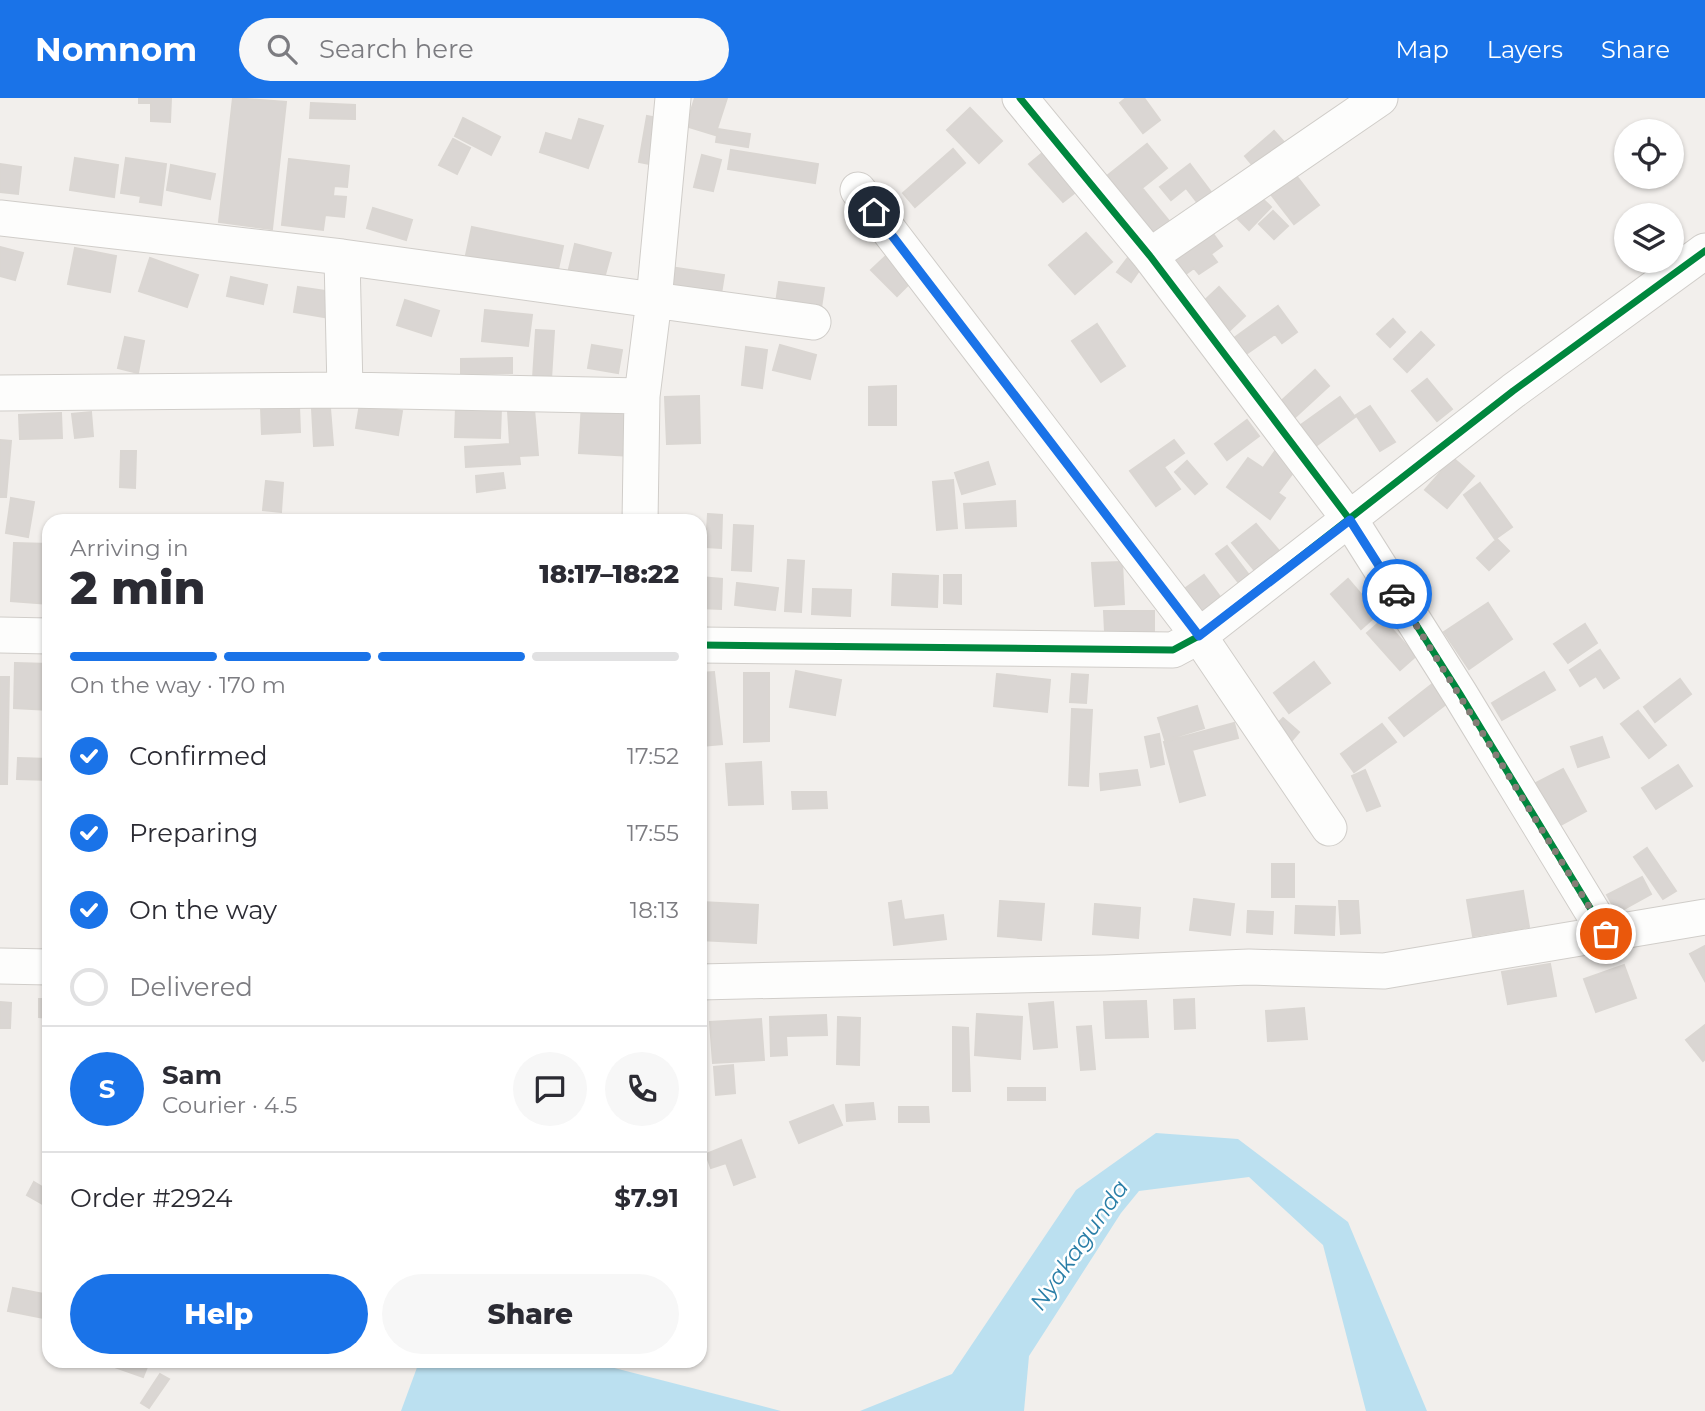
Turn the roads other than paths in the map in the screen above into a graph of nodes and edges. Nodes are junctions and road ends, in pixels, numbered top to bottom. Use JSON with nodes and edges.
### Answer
{"nodes":[{"id":1,"x":673,"y":98,"type":"edge"},
{"id":2,"x":1020,"y":98,"type":"edge"},
{"id":3,"x":1380,"y":98,"type":"edge"},
{"id":4,"x":858,"y":190,"type":"dead end"},
{"id":5,"x":0,"y":218,"type":"edge"},
{"id":6,"x":1705,"y":251,"type":"edge"},
{"id":7,"x":1150,"y":256,"type":"junction"},
{"id":8,"x":342,"y":257,"type":"junction"},
{"id":9,"x":654,"y":300,"type":"junction"},
{"id":10,"x":813,"y":322,"type":"dead end"},
{"id":11,"x":345,"y":390,"type":"junction"},
{"id":12,"x":0,"y":393,"type":"edge"},
{"id":13,"x":642,"y":396,"type":"junction"},
{"id":14,"x":640,"y":514,"type":"edge"},
{"id":15,"x":1350,"y":520,"type":"junction"},
{"id":16,"x":0,"y":635,"type":"edge"},
{"id":17,"x":42,"y":636,"type":"edge"},
{"id":18,"x":1199,"y":636,"type":"junction"},
{"id":19,"x":707,"y":645,"type":"edge"},
{"id":20,"x":1329,"y":828,"type":"dead end"},
{"id":21,"x":1705,"y":916,"type":"edge"},
{"id":22,"x":1606,"y":934,"type":"junction"},
{"id":23,"x":0,"y":966,"type":"edge"},
{"id":24,"x":42,"y":967,"type":"edge"},
{"id":25,"x":707,"y":982,"type":"edge"}],
"edges":[{"from":1,"to":9,"type":"street"},
{"from":2,"to":7,"type":"street"},
{"from":3,"to":7,"type":"street"},
{"from":4,"to":18,"type":"street"},
{"from":5,"to":8,"type":"street"},
{"from":6,"to":15,"type":"street"},
{"from":7,"to":15,"type":"street"},
{"from":8,"to":9,"type":"street"},
{"from":8,"to":11,"type":"street"},
{"from":9,"to":10,"type":"street"},
{"from":9,"to":13,"type":"street"},
{"from":11,"to":12,"type":"street"},
{"from":11,"to":13,"type":"street"},
{"from":13,"to":14,"type":"street"},
{"from":15,"to":18,"type":"street"},
{"from":15,"to":22,"type":"street"},
{"from":16,"to":17,"type":"street"},
{"from":18,"to":19,"type":"street"},
{"from":18,"to":20,"type":"street"},
{"from":21,"to":22,"type":"street"},
{"from":22,"to":25,"type":"street"},
{"from":23,"to":24,"type":"street"}]}
